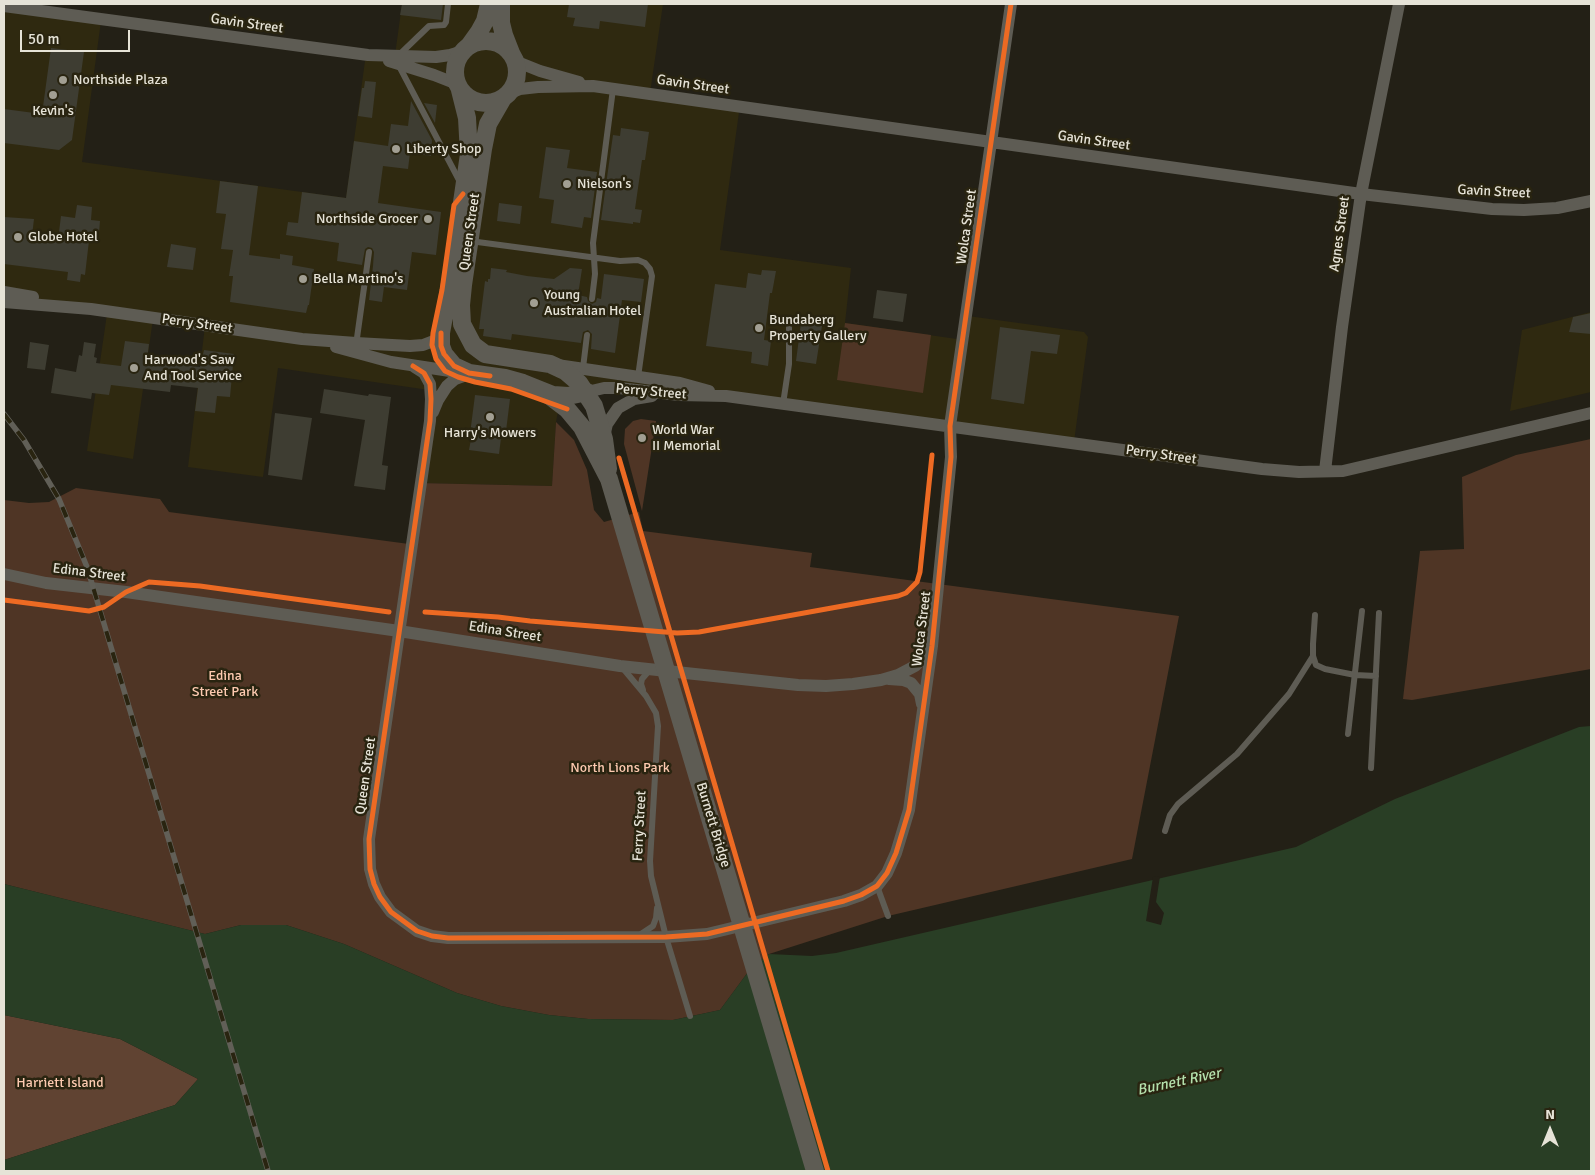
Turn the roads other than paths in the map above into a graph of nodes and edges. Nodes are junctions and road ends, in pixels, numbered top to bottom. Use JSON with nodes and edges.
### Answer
{"nodes":[{"id":1,"x":448,"y":4,"type":"edge"},
{"id":2,"x":489,"y":4,"type":"edge"},
{"id":3,"x":501,"y":4,"type":"edge"},
{"id":4,"x":1011,"y":4,"type":"edge"},
{"id":5,"x":1398,"y":4,"type":"edge"},
{"id":6,"x":4,"y":6,"type":"edge"},
{"id":7,"x":466,"y":48,"type":"junction"},
{"id":8,"x":513,"y":57,"type":"junction"},
{"id":9,"x":398,"y":60,"type":"junction"},
{"id":10,"x":593,"y":86,"type":"junction"},
{"id":11,"x":459,"y":87,"type":"junction"},
{"id":12,"x":613,"y":89,"type":"junction"},
{"id":13,"x":506,"y":96,"type":"junction"},
{"id":14,"x":991,"y":142,"type":"junction"},
{"id":15,"x":464,"y":189,"type":"junction"},
{"id":16,"x":1361,"y":194,"type":"junction"},
{"id":17,"x":1591,"y":201,"type":"edge"},
{"id":18,"x":463,"y":240,"type":"junction"},
{"id":19,"x":369,"y":252,"type":"dead end"},
{"id":20,"x":594,"y":257,"type":"junction"},
{"id":21,"x":4,"y":292,"type":"edge"},
{"id":22,"x":592,"y":299,"type":"dead end"},
{"id":23,"x":4,"y":302,"type":"edge"},
{"id":24,"x":92,"y":309,"type":"junction"},
{"id":25,"x":789,"y":328,"type":"dead end"},
{"id":26,"x":441,"y":333,"type":"junction"},
{"id":27,"x":587,"y":335,"type":"dead end"},
{"id":28,"x":356,"y":348,"type":"junction"},
{"id":29,"x":493,"y":356,"type":"junction"},
{"id":30,"x":550,"y":364,"type":"junction"},
{"id":31,"x":413,"y":366,"type":"junction"},
{"id":32,"x":583,"y":368,"type":"junction"},
{"id":33,"x":479,"y":374,"type":"junction"},
{"id":34,"x":638,"y":377,"type":"junction"},
{"id":35,"x":587,"y":392,"type":"junction"},
{"id":36,"x":546,"y":393,"type":"junction"},
{"id":37,"x":679,"y":395,"type":"junction"},
{"id":38,"x":726,"y":396,"type":"junction"},
{"id":39,"x":783,"y":404,"type":"junction"},
{"id":40,"x":1591,"y":413,"type":"edge"},
{"id":41,"x":430,"y":421,"type":"junction"},
{"id":42,"x":950,"y":426,"type":"junction"},
{"id":43,"x":604,"y":439,"type":"junction"},
{"id":44,"x":1325,"y":471,"type":"junction"},
{"id":45,"x":609,"y":479,"type":"junction"},
{"id":46,"x":4,"y":574,"type":"edge"},
{"id":47,"x":1362,"y":611,"type":"dead end"},
{"id":48,"x":1380,"y":613,"type":"dead end"},
{"id":49,"x":1315,"y":615,"type":"dead end"},
{"id":50,"x":399,"y":631,"type":"junction"},
{"id":51,"x":932,"y":646,"type":"junction"},
{"id":52,"x":1313,"y":656,"type":"junction"},
{"id":53,"x":620,"y":666,"type":"junction"},
{"id":54,"x":662,"y":670,"type":"junction"},
{"id":55,"x":1354,"y":675,"type":"junction"},
{"id":56,"x":1376,"y":676,"type":"junction"},
{"id":57,"x":881,"y":680,"type":"junction"},
{"id":58,"x":646,"y":696,"type":"junction"},
{"id":59,"x":922,"y":716,"type":"junction"},
{"id":60,"x":1348,"y":734,"type":"dead end"},
{"id":61,"x":1371,"y":768,"type":"dead end"},
{"id":62,"x":1165,"y":832,"type":"dead end"},
{"id":63,"x":876,"y":886,"type":"junction"},
{"id":64,"x":657,"y":900,"type":"junction"},
{"id":65,"x":888,"y":916,"type":"dead end"},
{"id":66,"x":629,"y":937,"type":"junction"},
{"id":67,"x":666,"y":937,"type":"junction"},
{"id":68,"x":690,"y":1016,"type":"dead end"},
{"id":69,"x":816,"y":1171,"type":"edge"}],
"edges":[{"from":1,"to":9,"type":"lane"},
{"from":2,"to":7,"type":"main road"},
{"from":3,"to":8,"type":"main road"},
{"from":4,"to":14,"type":"street","name":"Wolca Street"},
{"from":5,"to":16,"type":"street","name":"Agnes Street"},
{"from":6,"to":9,"type":"street","name":"Gavin Street"},
{"from":7,"to":8,"type":"main road"},
{"from":7,"to":9,"type":"street","name":"Gavin Street"},
{"from":7,"to":11,"type":"main road"},
{"from":8,"to":10,"type":"street","name":"Gavin Street"},
{"from":8,"to":13,"type":"main road"},
{"from":9,"to":11,"type":"street","name":"Gavin Street"},
{"from":9,"to":15,"type":"lane"},
{"from":10,"to":12,"type":"street","name":"Gavin Street"},
{"from":10,"to":13,"type":"street","name":"Gavin Street"},
{"from":11,"to":13,"type":"main road"},
{"from":11,"to":15,"type":"main road","name":"Queen Street"},
{"from":12,"to":14,"type":"street","name":"Gavin Street"},
{"from":12,"to":20,"type":"lane"},
{"from":13,"to":18,"type":"main road","name":"Queen Street"},
{"from":14,"to":16,"type":"street","name":"Gavin Street"},
{"from":14,"to":42,"type":"street","name":"Wolca Street"},
{"from":15,"to":18,"type":"main road","name":"Queen Street"},
{"from":16,"to":17,"type":"street","name":"Gavin Street"},
{"from":16,"to":44,"type":"street","name":"Agnes Street"},
{"from":18,"to":20,"type":"lane"},
{"from":18,"to":26,"type":"main road","name":"Queen Street"},
{"from":18,"to":29,"type":"main road","name":"Queen Street"},
{"from":19,"to":28,"type":"lane"},
{"from":20,"to":22,"type":"lane"},
{"from":20,"to":34,"type":"lane"},
{"from":21,"to":24,"type":"street","name":"Perry Street"},
{"from":23,"to":24,"type":"street","name":"Perry Street"},
{"from":24,"to":28,"type":"street","name":"Perry Street"},
{"from":25,"to":39,"type":"lane"},
{"from":26,"to":28,"type":"street","name":"Perry Street"},
{"from":26,"to":33,"type":"main road","name":"Queen Street"},
{"from":27,"to":32,"type":"lane"},
{"from":28,"to":31,"type":"street","name":"Perry Street"},
{"from":29,"to":30,"type":"main road","name":"Perry Street"},
{"from":29,"to":33,"type":"main road"},
{"from":30,"to":32,"type":"street","name":"Perry Street"},
{"from":30,"to":35,"type":"main road","name":"Burnett Bridge"},
{"from":31,"to":33,"type":"street","name":"Perry Street"},
{"from":31,"to":41,"type":"street","name":"Queen Street"},
{"from":32,"to":34,"type":"street","name":"Perry Street"},
{"from":33,"to":36,"type":"main road","name":"Perry Street"},
{"from":33,"to":41,"type":"street","name":"Queen Street"},
{"from":34,"to":38,"type":"street","name":"Perry Street"},
{"from":35,"to":36,"type":"main road","name":"Perry Street"},
{"from":35,"to":37,"type":"street","name":"Perry Street"},
{"from":35,"to":43,"type":"main road","name":"Burnett Bridge"},
{"from":36,"to":45,"type":"main road","name":"Burnett Bridge"},
{"from":37,"to":38,"type":"street","name":"Perry Street"},
{"from":37,"to":43,"type":"street"},
{"from":38,"to":39,"type":"street","name":"Perry Street"},
{"from":39,"to":42,"type":"street","name":"Perry Street"},
{"from":40,"to":44,"type":"street","name":"Perry Street"},
{"from":41,"to":50,"type":"street","name":"Queen Street"},
{"from":42,"to":44,"type":"street","name":"Perry Street"},
{"from":42,"to":51,"type":"street","name":"Wolca Street"},
{"from":43,"to":45,"type":"main road","name":"Burnett Bridge"},
{"from":45,"to":69,"type":"main road","name":"Burnett Bridge"},
{"from":46,"to":50,"type":"street","name":"Edina Street"},
{"from":47,"to":55,"type":"lane"},
{"from":48,"to":56,"type":"lane"},
{"from":49,"to":52,"type":"lane"},
{"from":50,"to":53,"type":"street","name":"Edina Street"},
{"from":50,"to":66,"type":"street","name":"Queen Street"},
{"from":51,"to":57,"type":"street","name":"Edina Street"},
{"from":51,"to":59,"type":"street","name":"Wolca Street"},
{"from":52,"to":55,"type":"lane"},
{"from":52,"to":62,"type":"lane"},
{"from":53,"to":54,"type":"street","name":"Edina Street"},
{"from":53,"to":58,"type":"lane","name":"Ferry Street"},
{"from":54,"to":57,"type":"street","name":"Edina Street"},
{"from":54,"to":58,"type":"lane","name":"Ferry Street"},
{"from":55,"to":56,"type":"lane"},
{"from":55,"to":60,"type":"lane"},
{"from":56,"to":61,"type":"lane"},
{"from":57,"to":59,"type":"street"},
{"from":58,"to":64,"type":"lane","name":"Ferry Street"},
{"from":59,"to":63,"type":"street","name":"Wolca Street"},
{"from":63,"to":65,"type":"lane"},
{"from":63,"to":67,"type":"street","name":"Wolca Street"},
{"from":64,"to":66,"type":"lane","name":"Ferry Street"},
{"from":64,"to":67,"type":"lane","name":"Ferry Street"},
{"from":66,"to":67,"type":"street","name":"Queen Street"},
{"from":67,"to":68,"type":"lane","name":"Ferry Street"}]}
